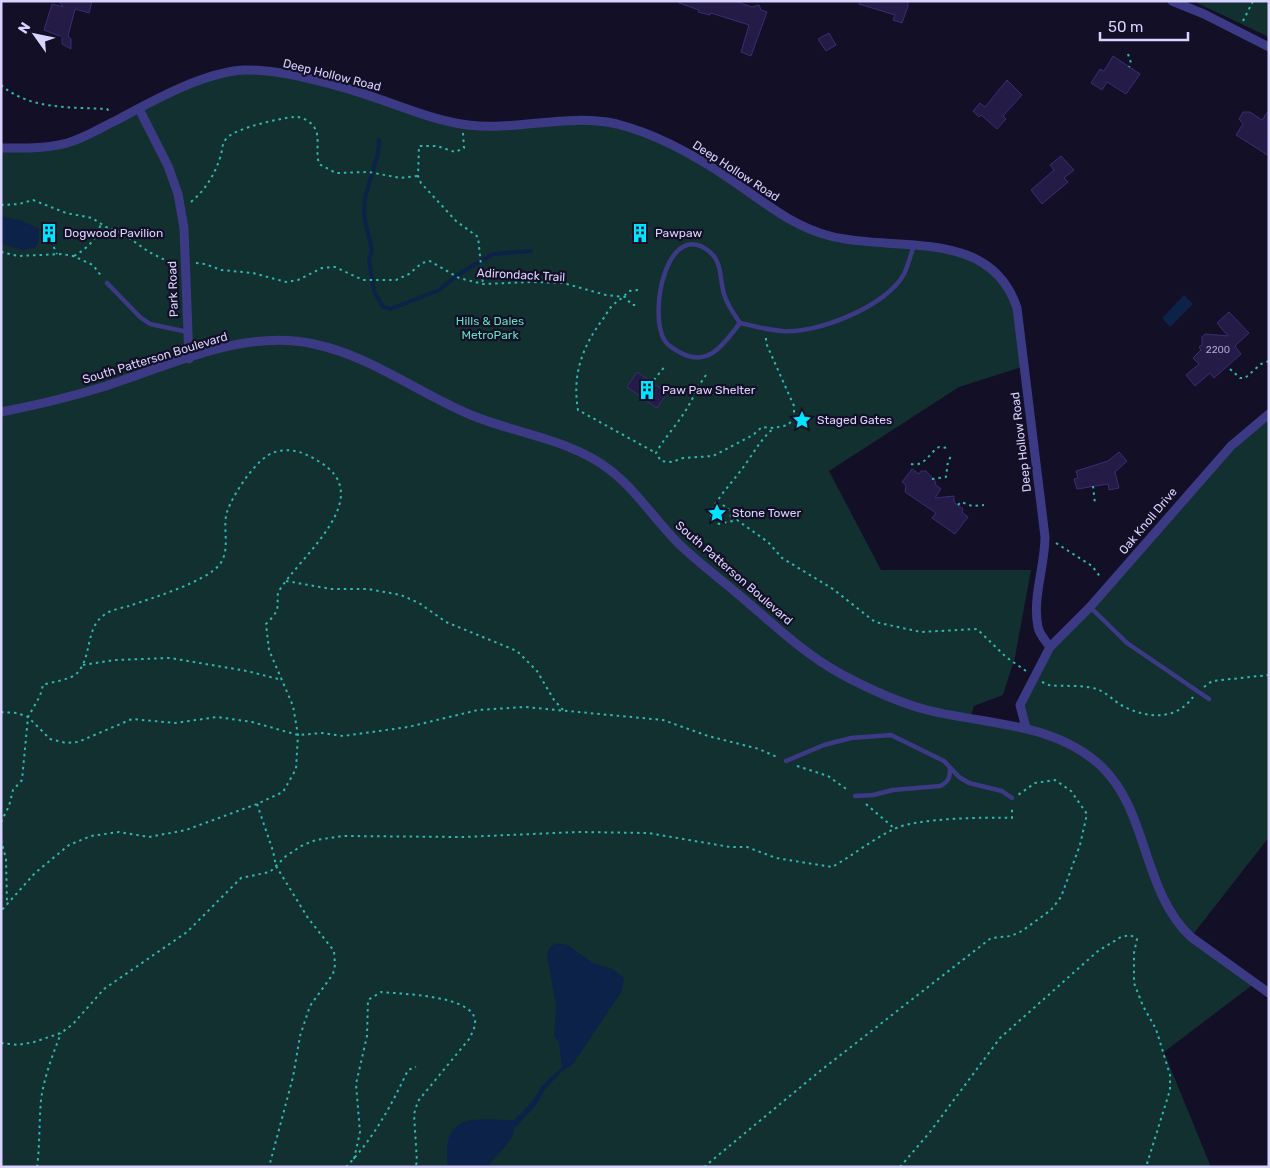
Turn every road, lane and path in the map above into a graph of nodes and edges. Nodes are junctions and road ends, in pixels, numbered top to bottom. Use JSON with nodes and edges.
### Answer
{"nodes":[{"id":1,"x":1172,"y":1,"type":"edge"},
{"id":2,"x":1253,"y":1,"type":"edge"},
{"id":3,"x":1240,"y":32,"type":"junction"},
{"id":4,"x":1269,"y":47,"type":"edge"},
{"id":5,"x":1128,"y":54,"type":"dead end"},
{"id":6,"x":1128,"y":66,"type":"dead end"},
{"id":7,"x":1,"y":85,"type":"edge"},
{"id":8,"x":139,"y":109,"type":"junction"},
{"id":9,"x":116,"y":120,"type":"junction"},
{"id":10,"x":462,"y":124,"type":"junction"},
{"id":11,"x":1,"y":148,"type":"edge"},
{"id":12,"x":418,"y":176,"type":"junction"},
{"id":13,"x":1,"y":205,"type":"edge"},
{"id":14,"x":181,"y":210,"type":"junction"},
{"id":15,"x":100,"y":222,"type":"junction"},
{"id":16,"x":51,"y":241,"type":"dead end"},
{"id":17,"x":914,"y":245,"type":"junction"},
{"id":18,"x":1,"y":252,"type":"edge"},
{"id":19,"x":57,"y":254,"type":"junction"},
{"id":20,"x":73,"y":256,"type":"junction"},
{"id":21,"x":184,"y":263,"type":"junction"},
{"id":22,"x":106,"y":283,"type":"joint"},
{"id":23,"x":483,"y":284,"type":"junction"},
{"id":24,"x":638,"y":290,"type":"dead end"},
{"id":25,"x":626,"y":297,"type":"junction"},
{"id":26,"x":638,"y":305,"type":"dead end"},
{"id":27,"x":740,"y":324,"type":"junction"},
{"id":28,"x":766,"y":328,"type":"junction"},
{"id":29,"x":188,"y":332,"type":"junction"},
{"id":30,"x":189,"y":358,"type":"junction"},
{"id":31,"x":1269,"y":361,"type":"edge"},
{"id":32,"x":665,"y":366,"type":"dead end"},
{"id":33,"x":1230,"y":369,"type":"dead end"},
{"id":34,"x":706,"y":375,"type":"dead end"},
{"id":35,"x":654,"y":380,"type":"dead end"},
{"id":36,"x":1,"y":412,"type":"edge"},
{"id":37,"x":1269,"y":414,"type":"edge"},
{"id":38,"x":774,"y":428,"type":"junction"},
{"id":39,"x":949,"y":448,"type":"dead end"},
{"id":40,"x":656,"y":453,"type":"junction"},
{"id":41,"x":952,"y":455,"type":"dead end"},
{"id":42,"x":911,"y":464,"type":"dead end"},
{"id":43,"x":932,"y":479,"type":"dead end"},
{"id":44,"x":1093,"y":486,"type":"dead end"},
{"id":45,"x":1095,"y":504,"type":"dead end"},
{"id":46,"x":958,"y":505,"type":"dead end"},
{"id":47,"x":984,"y":505,"type":"dead end"},
{"id":48,"x":717,"y":506,"type":"junction"},
{"id":49,"x":730,"y":521,"type":"junction"},
{"id":50,"x":1045,"y":537,"type":"junction"},
{"id":51,"x":286,"y":582,"type":"junction"},
{"id":52,"x":1108,"y":588,"type":"junction"},
{"id":53,"x":1090,"y":607,"type":"junction"},
{"id":54,"x":1050,"y":647,"type":"junction"},
{"id":55,"x":83,"y":665,"type":"junction"},
{"id":56,"x":1269,"y":675,"type":"edge"},
{"id":57,"x":1034,"y":676,"type":"junction"},
{"id":58,"x":282,"y":680,"type":"junction"},
{"id":59,"x":1197,"y":691,"type":"junction"},
{"id":60,"x":1209,"y":699,"type":"dead end"},
{"id":61,"x":564,"y":711,"type":"junction"},
{"id":62,"x":1,"y":712,"type":"edge"},
{"id":63,"x":28,"y":717,"type":"junction"},
{"id":64,"x":1026,"y":728,"type":"junction"},
{"id":65,"x":298,"y":735,"type":"junction"},
{"id":66,"x":786,"y":761,"type":"junction"},
{"id":67,"x":950,"y":768,"type":"junction"},
{"id":68,"x":855,"y":796,"type":"junction"},
{"id":69,"x":1012,"y":798,"type":"junction"},
{"id":70,"x":257,"y":804,"type":"junction"},
{"id":71,"x":1,"y":822,"type":"edge"},
{"id":72,"x":895,"y":828,"type":"junction"},
{"id":73,"x":1,"y":840,"type":"edge"},
{"id":74,"x":276,"y":866,"type":"junction"},
{"id":75,"x":7,"y":904,"type":"junction"},
{"id":76,"x":1,"y":911,"type":"edge"},
{"id":77,"x":1269,"y":993,"type":"edge"},
{"id":78,"x":61,"y":1033,"type":"junction"},
{"id":79,"x":1,"y":1042,"type":"edge"},
{"id":80,"x":416,"y":1067,"type":"dead end"},
{"id":81,"x":354,"y":1159,"type":"junction"},
{"id":82,"x":37,"y":1167,"type":"edge"},
{"id":83,"x":269,"y":1167,"type":"edge"},
{"id":84,"x":346,"y":1167,"type":"edge"},
{"id":85,"x":415,"y":1167,"type":"edge"},
{"id":86,"x":704,"y":1167,"type":"edge"},
{"id":87,"x":900,"y":1167,"type":"edge"},
{"id":88,"x":1146,"y":1167,"type":"edge"}],
"edges":[{"from":1,"to":3,"type":"street"},
{"from":2,"to":3,"type":"path"},
{"from":3,"to":4,"type":"street"},
{"from":5,"to":6,"type":"path"},
{"from":7,"to":9,"type":"path"},
{"from":8,"to":9,"type":"street","name":"Deep Hollow Road"},
{"from":8,"to":10,"type":"street","name":"Deep Hollow Road"},
{"from":8,"to":14,"type":"street","name":"Park Road"},
{"from":9,"to":11,"type":"street","name":"Deep Hollow Road"},
{"from":10,"to":12,"type":"path"},
{"from":10,"to":17,"type":"street","name":"Deep Hollow Road"},
{"from":12,"to":14,"type":"path"},
{"from":12,"to":23,"type":"path"},
{"from":13,"to":15,"type":"path"},
{"from":14,"to":21,"type":"street","name":"Park Road"},
{"from":15,"to":20,"type":"path"},
{"from":15,"to":21,"type":"path"},
{"from":16,"to":19,"type":"path"},
{"from":17,"to":28,"type":"lane"},
{"from":17,"to":50,"type":"street","name":"Deep Hollow Road"},
{"from":18,"to":19,"type":"path"},
{"from":19,"to":20,"type":"path"},
{"from":20,"to":22,"type":"path"},
{"from":21,"to":23,"type":"path","name":"Adirondack Trail"},
{"from":21,"to":29,"type":"street","name":"Park Road"},
{"from":22,"to":29,"type":"lane"},
{"from":23,"to":25,"type":"path","name":"Adirondack Trail"},
{"from":24,"to":25,"type":"path"},
{"from":25,"to":26,"type":"path","name":"Adirondack Trail"},
{"from":25,"to":40,"type":"path"},
{"from":27,"to":27,"type":"lane"},
{"from":27,"to":28,"type":"lane"},
{"from":28,"to":38,"type":"path"},
{"from":29,"to":30,"type":"street","name":"Park Road"},
{"from":30,"to":36,"type":"street","name":"South Patterson Boulevard"},
{"from":30,"to":64,"type":"street","name":"South Patterson Boulevard"},
{"from":31,"to":33,"type":"path"},
{"from":32,"to":35,"type":"path"},
{"from":34,"to":40,"type":"path"},
{"from":37,"to":52,"type":"street","name":"Oak Knoll Drive"},
{"from":38,"to":40,"type":"path"},
{"from":38,"to":48,"type":"path"},
{"from":39,"to":42,"type":"path"},
{"from":41,"to":43,"type":"path"},
{"from":44,"to":45,"type":"path"},
{"from":46,"to":47,"type":"path"},
{"from":48,"to":49,"type":"path"},
{"from":48,"to":49,"type":"path"},
{"from":49,"to":57,"type":"path"},
{"from":50,"to":52,"type":"path"},
{"from":50,"to":54,"type":"street","name":"Deep Hollow Road"},
{"from":51,"to":55,"type":"path"},
{"from":51,"to":58,"type":"path"},
{"from":51,"to":61,"type":"path"},
{"from":52,"to":53,"type":"street","name":"Oak Knoll Drive"},
{"from":53,"to":54,"type":"street","name":"Oak Knoll Drive"},
{"from":53,"to":59,"type":"lane"},
{"from":54,"to":57,"type":"street","name":"Oak Knoll Drive"},
{"from":55,"to":58,"type":"path"},
{"from":55,"to":63,"type":"path"},
{"from":56,"to":59,"type":"path"},
{"from":57,"to":59,"type":"path"},
{"from":57,"to":64,"type":"street","name":"Oak Knoll Drive"},
{"from":58,"to":65,"type":"path"},
{"from":59,"to":60,"type":"lane"},
{"from":61,"to":65,"type":"path"},
{"from":61,"to":66,"type":"path"},
{"from":62,"to":63,"type":"path"},
{"from":63,"to":65,"type":"path"},
{"from":63,"to":71,"type":"path"},
{"from":64,"to":77,"type":"street","name":"South Patterson Boulevard"},
{"from":65,"to":70,"type":"path"},
{"from":66,"to":67,"type":"lane"},
{"from":66,"to":68,"type":"path"},
{"from":67,"to":68,"type":"lane"},
{"from":67,"to":69,"type":"lane"},
{"from":68,"to":72,"type":"path"},
{"from":69,"to":72,"type":"path"},
{"from":69,"to":86,"type":"path"},
{"from":70,"to":74,"type":"path"},
{"from":70,"to":75,"type":"path"},
{"from":72,"to":74,"type":"path"},
{"from":73,"to":75,"type":"path"},
{"from":74,"to":78,"type":"path"},
{"from":74,"to":83,"type":"path"},
{"from":75,"to":76,"type":"path"},
{"from":78,"to":79,"type":"path"},
{"from":78,"to":82,"type":"path"},
{"from":80,"to":81,"type":"path"},
{"from":81,"to":84,"type":"path"},
{"from":81,"to":85,"type":"path"},
{"from":87,"to":88,"type":"path"}]}
